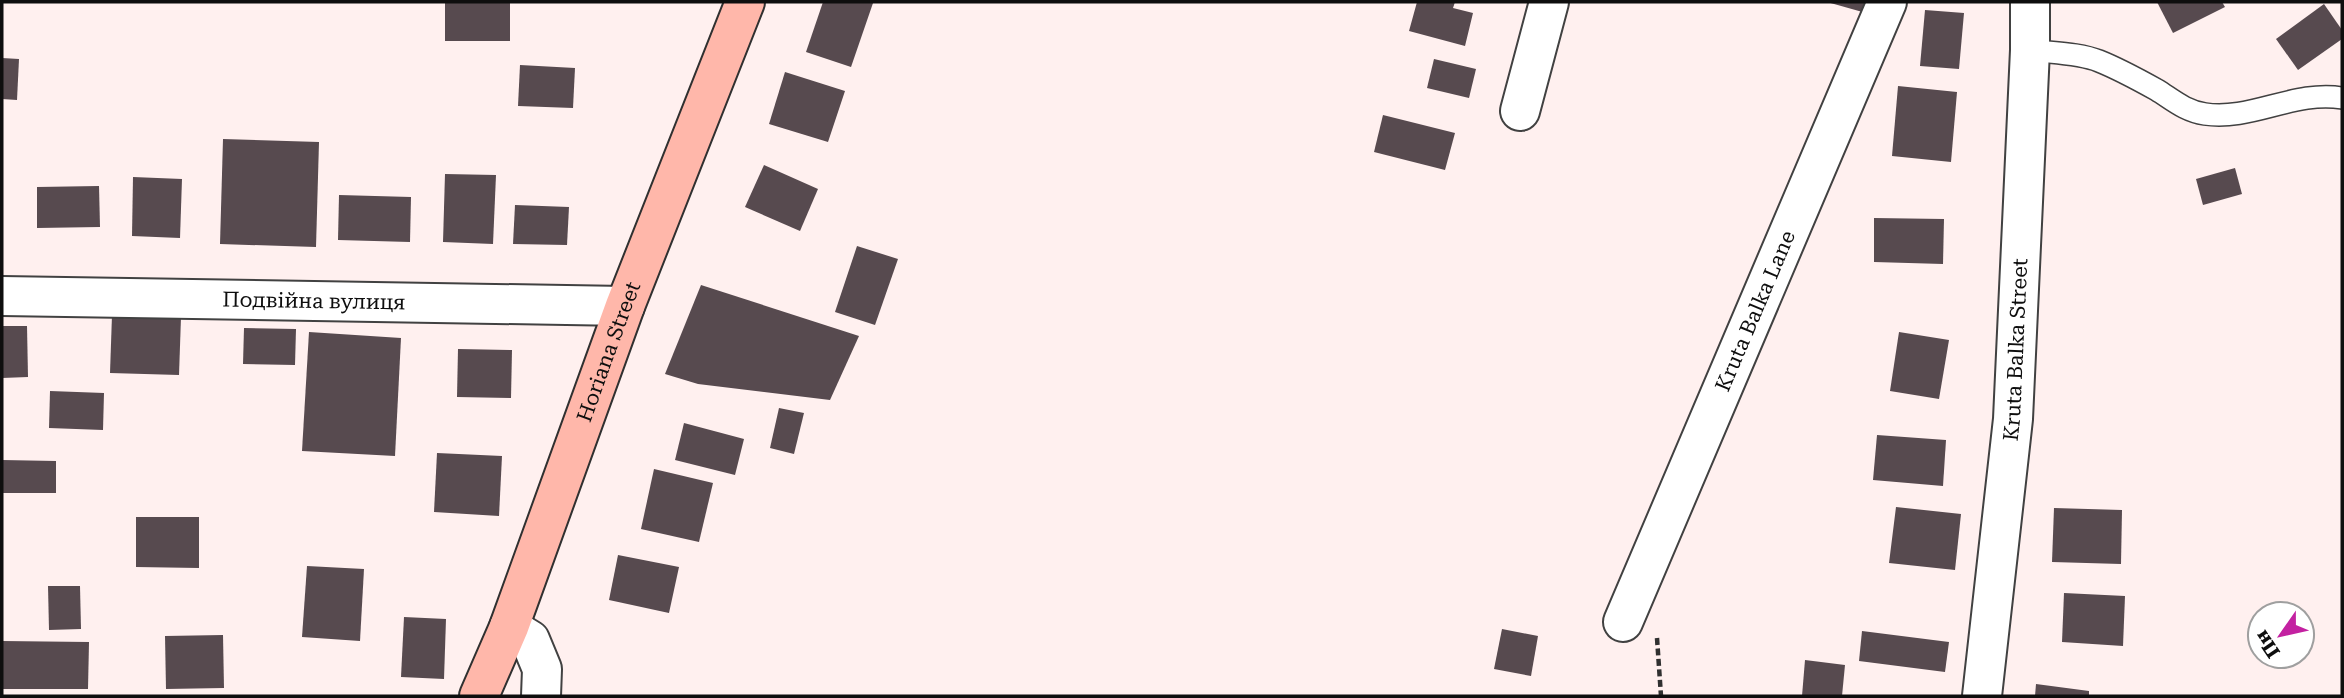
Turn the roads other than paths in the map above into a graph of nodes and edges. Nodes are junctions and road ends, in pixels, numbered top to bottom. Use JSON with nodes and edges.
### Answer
{"nodes":[{"id":1,"x":745,"y":2,"type":"edge"},
{"id":2,"x":1549,"y":2,"type":"edge"},
{"id":3,"x":1887,"y":2,"type":"edge"},
{"id":4,"x":2030,"y":2,"type":"edge"},
{"id":5,"x":2030,"y":50,"type":"junction"},
{"id":6,"x":2342,"y":98,"type":"edge"},
{"id":7,"x":1520,"y":111,"type":"dead end"},
{"id":8,"x":2,"y":296,"type":"edge"},
{"id":9,"x":625,"y":306,"type":"junction"},
{"id":10,"x":1623,"y":622,"type":"dead end"},
{"id":11,"x":509,"y":627,"type":"junction"},
{"id":12,"x":479,"y":696,"type":"edge"},
{"id":13,"x":541,"y":696,"type":"edge"},
{"id":14,"x":1982,"y":696,"type":"edge"}],
"edges":[{"from":1,"to":9,"type":"street","name":"Horiana Street"},
{"from":2,"to":7,"type":"street"},
{"from":3,"to":10,"type":"street","name":"Kruta Balka Lane"},
{"from":4,"to":5,"type":"street","name":"Kruta Balka Street"},
{"from":5,"to":6,"type":"lane"},
{"from":5,"to":14,"type":"street","name":"Kruta Balka Street"},
{"from":8,"to":9,"type":"street","name":"Подвійна вулиця"},
{"from":9,"to":11,"type":"street","name":"Horiana Street"},
{"from":11,"to":12,"type":"street","name":"Horiana Street"},
{"from":11,"to":13,"type":"street"}]}
